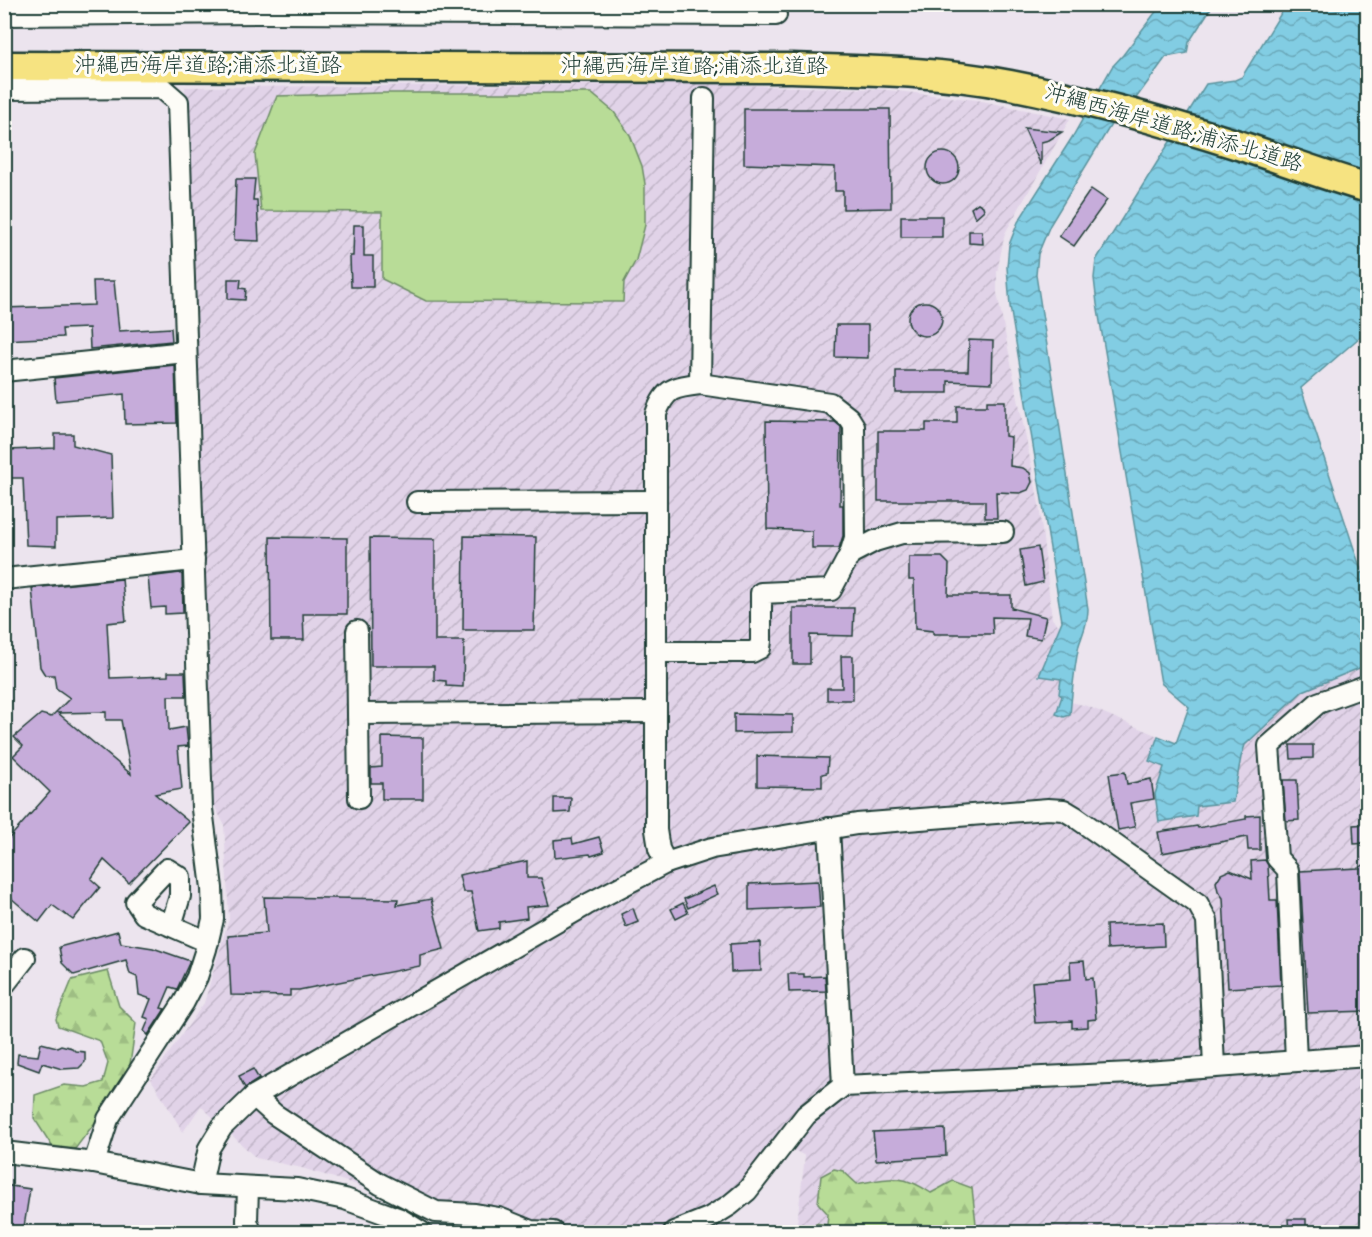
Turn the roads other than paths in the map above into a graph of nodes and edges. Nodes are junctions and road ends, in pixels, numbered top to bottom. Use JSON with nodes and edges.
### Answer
{"nodes":[{"id":1,"x":165,"y":9,"type":"edge"},
{"id":2,"x":397,"y":9,"type":"edge"},
{"id":3,"x":4,"y":15,"type":"edge"},
{"id":4,"x":776,"y":15,"type":"dead end"},
{"id":5,"x":4,"y":66,"type":"edge"},
{"id":6,"x":4,"y":89,"type":"edge"},
{"id":7,"x":704,"y":98,"type":"dead end"},
{"id":8,"x":1368,"y":188,"type":"edge"},
{"id":9,"x":185,"y":352,"type":"junction"},
{"id":10,"x":4,"y":371,"type":"edge"},
{"id":11,"x":700,"y":384,"type":"junction"},
{"id":12,"x":656,"y":501,"type":"junction"},
{"id":13,"x":417,"y":502,"type":"dead end"},
{"id":14,"x":1003,"y":532,"type":"dead end"},
{"id":15,"x":850,"y":554,"type":"junction"},
{"id":16,"x":194,"y":560,"type":"junction"},
{"id":17,"x":4,"y":579,"type":"edge"},
{"id":18,"x":357,"y":631,"type":"dead end"},
{"id":19,"x":656,"y":652,"type":"junction"},
{"id":20,"x":1368,"y":685,"type":"edge"},
{"id":21,"x":656,"y":712,"type":"junction"},
{"id":22,"x":358,"y":714,"type":"junction"},
{"id":23,"x":359,"y":798,"type":"dead end"},
{"id":24,"x":829,"y":828,"type":"junction"},
{"id":25,"x":666,"y":863,"type":"junction"},
{"id":26,"x":171,"y":926,"type":"dead end"},
{"id":27,"x":207,"y":942,"type":"junction"},
{"id":28,"x":25,"y":958,"type":"dead end"},
{"id":29,"x":4,"y":985,"type":"edge"},
{"id":30,"x":1368,"y":1056,"type":"edge"},
{"id":31,"x":1296,"y":1061,"type":"junction"},
{"id":32,"x":1214,"y":1066,"type":"junction"},
{"id":33,"x":843,"y":1086,"type":"junction"},
{"id":34,"x":254,"y":1096,"type":"junction"},
{"id":35,"x":4,"y":1152,"type":"edge"},
{"id":36,"x":94,"y":1163,"type":"junction"},
{"id":37,"x":201,"y":1184,"type":"junction"},
{"id":38,"x":248,"y":1186,"type":"junction"},
{"id":39,"x":251,"y":1233,"type":"edge"},
{"id":40,"x":421,"y":1233,"type":"edge"},
{"id":41,"x":553,"y":1233,"type":"edge"},
{"id":42,"x":674,"y":1233,"type":"edge"}],
"edges":[{"from":1,"to":2,"type":"street"},
{"from":1,"to":3,"type":"street"},
{"from":2,"to":4,"type":"street"},
{"from":5,"to":8,"type":"highway","name":"沖縄西海岸道路;浦添北道路"},
{"from":6,"to":9,"type":"street"},
{"from":7,"to":11,"type":"street"},
{"from":9,"to":10,"type":"street"},
{"from":9,"to":16,"type":"street"},
{"from":11,"to":12,"type":"street"},
{"from":11,"to":15,"type":"street"},
{"from":12,"to":13,"type":"street"},
{"from":12,"to":19,"type":"street"},
{"from":14,"to":15,"type":"street"},
{"from":15,"to":19,"type":"street"},
{"from":16,"to":17,"type":"street"},
{"from":16,"to":27,"type":"street"},
{"from":18,"to":22,"type":"street"},
{"from":19,"to":21,"type":"street"},
{"from":20,"to":31,"type":"street"},
{"from":21,"to":22,"type":"street"},
{"from":21,"to":25,"type":"street"},
{"from":22,"to":23,"type":"street"},
{"from":24,"to":25,"type":"street"},
{"from":24,"to":32,"type":"street"},
{"from":24,"to":33,"type":"street"},
{"from":25,"to":34,"type":"street"},
{"from":26,"to":27,"type":"street"},
{"from":27,"to":36,"type":"street"},
{"from":28,"to":29,"type":"street"},
{"from":30,"to":31,"type":"street"},
{"from":31,"to":32,"type":"street"},
{"from":32,"to":33,"type":"street"},
{"from":33,"to":42,"type":"street"},
{"from":34,"to":37,"type":"street"},
{"from":34,"to":41,"type":"street"},
{"from":35,"to":36,"type":"street"},
{"from":36,"to":37,"type":"street"},
{"from":37,"to":38,"type":"street"},
{"from":38,"to":39,"type":"street"},
{"from":38,"to":40,"type":"street"}]}
